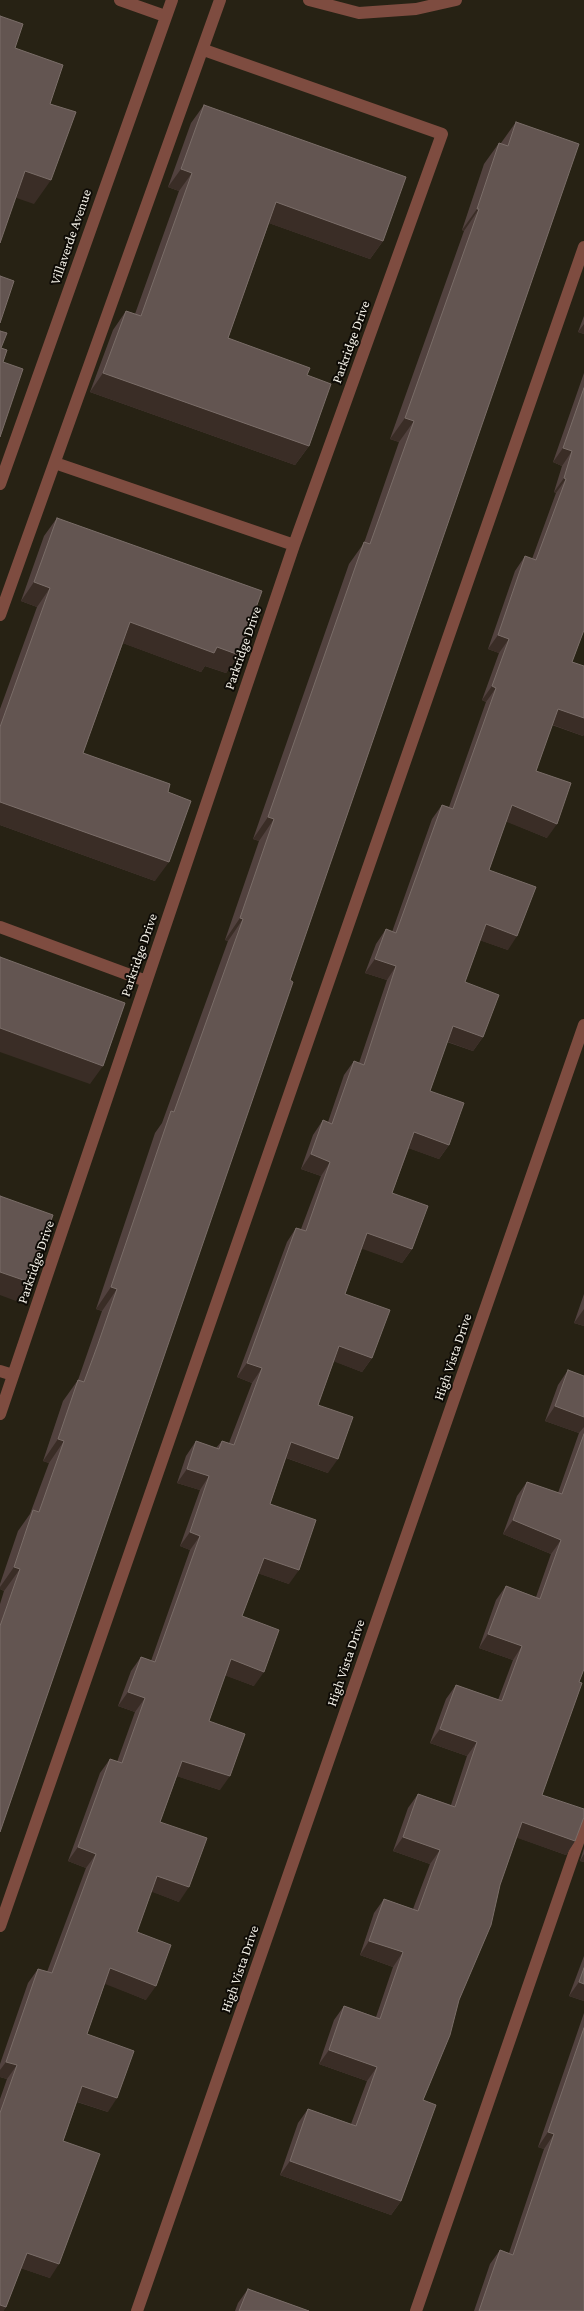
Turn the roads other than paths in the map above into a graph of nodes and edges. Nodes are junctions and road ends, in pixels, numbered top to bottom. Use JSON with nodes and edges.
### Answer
{"nodes":[{"id":1,"x":120,"y":0,"type":"edge"},
{"id":2,"x":172,"y":0,"type":"edge"},
{"id":3,"x":220,"y":0,"type":"edge"},
{"id":4,"x":308,"y":0,"type":"edge"},
{"id":5,"x":456,"y":0,"type":"edge"},
{"id":6,"x":165,"y":16,"type":"junction"},
{"id":7,"x":204,"y":50,"type":"junction"},
{"id":8,"x":584,"y":248,"type":"edge"},
{"id":9,"x":55,"y":463,"type":"junction"},
{"id":10,"x":0,"y":484,"type":"edge"},
{"id":11,"x":294,"y":544,"type":"junction"},
{"id":12,"x":0,"y":615,"type":"edge"},
{"id":13,"x":0,"y":927,"type":"edge"},
{"id":14,"x":146,"y":982,"type":"junction"},
{"id":15,"x":584,"y":1024,"type":"edge"},
{"id":16,"x":0,"y":1371,"type":"edge"},
{"id":17,"x":13,"y":1375,"type":"junction"},
{"id":18,"x":0,"y":1414,"type":"edge"},
{"id":19,"x":584,"y":1824,"type":"edge"},
{"id":20,"x":0,"y":1926,"type":"edge"},
{"id":21,"x":137,"y":2311,"type":"edge"},
{"id":22,"x":416,"y":2311,"type":"edge"}],
"edges":[{"from":1,"to":6,"type":"street"},
{"from":2,"to":6,"type":"street","name":"Villaverde Avenue"},
{"from":3,"to":7,"type":"street"},
{"from":4,"to":5,"type":"street"},
{"from":6,"to":10,"type":"street","name":"Villaverde Avenue"},
{"from":7,"to":9,"type":"street"},
{"from":7,"to":11,"type":"street","name":"Parkridge Drive"},
{"from":8,"to":20,"type":"street"},
{"from":9,"to":11,"type":"street"},
{"from":9,"to":12,"type":"street"},
{"from":11,"to":14,"type":"street","name":"Parkridge Drive"},
{"from":13,"to":14,"type":"street"},
{"from":14,"to":17,"type":"street","name":"Parkridge Drive"},
{"from":15,"to":21,"type":"street","name":"High Vista Drive"},
{"from":16,"to":17,"type":"street"},
{"from":17,"to":18,"type":"street","name":"Parkridge Drive"},
{"from":19,"to":22,"type":"street"}]}
